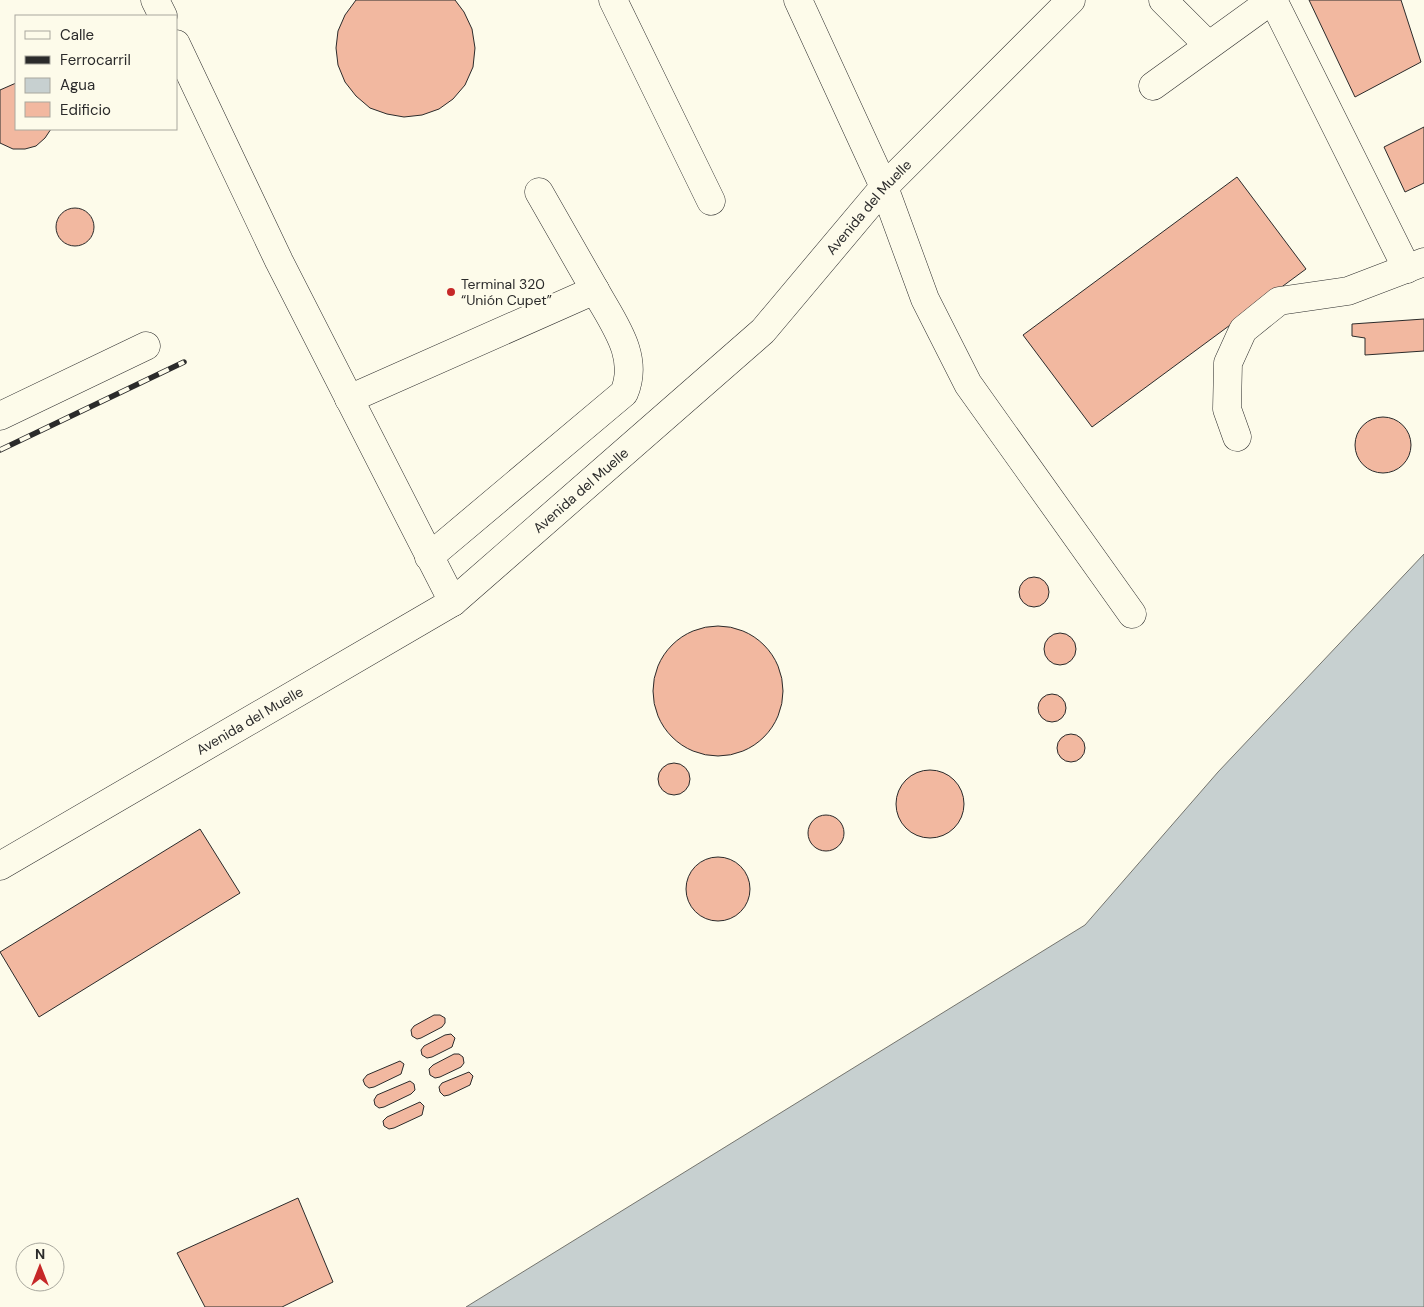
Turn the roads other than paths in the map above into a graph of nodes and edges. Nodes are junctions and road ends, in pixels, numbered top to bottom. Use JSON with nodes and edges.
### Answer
{"nodes":[{"id":1,"x":156,"y":0,"type":"edge"},
{"id":2,"x":613,"y":0,"type":"edge"},
{"id":3,"x":798,"y":0,"type":"edge"},
{"id":4,"x":1071,"y":0,"type":"edge"},
{"id":5,"x":1164,"y":0,"type":"edge"},
{"id":6,"x":1272,"y":0,"type":"edge"},
{"id":7,"x":163,"y":15,"type":"edge"},
{"id":8,"x":1208,"y":45,"type":"junction"},
{"id":9,"x":178,"y":48,"type":"edge"},
{"id":10,"x":1153,"y":86,"type":"dead end"},
{"id":11,"x":884,"y":187,"type":"junction"},
{"id":12,"x":539,"y":192,"type":"dead end"},
{"id":13,"x":712,"y":201,"type":"dead end"},
{"id":14,"x":1416,"y":265,"type":"edge"},
{"id":15,"x":595,"y":290,"type":"junction"},
{"id":16,"x":146,"y":346,"type":"dead end"},
{"id":17,"x":349,"y":399,"type":"junction"},
{"id":18,"x":0,"y":416,"type":"edge"},
{"id":19,"x":1236,"y":437,"type":"dead end"},
{"id":20,"x":429,"y":556,"type":"junction"},
{"id":21,"x":453,"y":602,"type":"junction"},
{"id":22,"x":1132,"y":614,"type":"dead end"},
{"id":23,"x":0,"y":866,"type":"edge"}],
"edges":[{"from":1,"to":7,"type":"main road"},
{"from":2,"to":13,"type":"main road"},
{"from":3,"to":11,"type":"main road"},
{"from":4,"to":11,"type":"main road","name":"Avenida del Muelle"},
{"from":5,"to":8,"type":"main road"},
{"from":6,"to":8,"type":"main road"},
{"from":6,"to":14,"type":"main road"},
{"from":8,"to":10,"type":"main road"},
{"from":9,"to":17,"type":"main road"},
{"from":11,"to":21,"type":"main road","name":"Avenida del Muelle"},
{"from":11,"to":22,"type":"main road"},
{"from":12,"to":15,"type":"main road"},
{"from":14,"to":19,"type":"main road"},
{"from":15,"to":17,"type":"main road"},
{"from":15,"to":20,"type":"main road"},
{"from":16,"to":18,"type":"main road"},
{"from":17,"to":20,"type":"main road"},
{"from":20,"to":21,"type":"main road"},
{"from":21,"to":23,"type":"main road","name":"Avenida del Muelle"}]}
